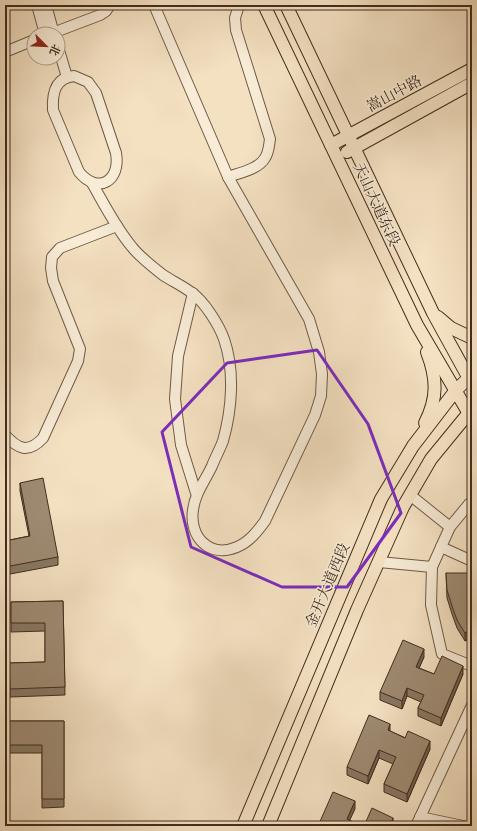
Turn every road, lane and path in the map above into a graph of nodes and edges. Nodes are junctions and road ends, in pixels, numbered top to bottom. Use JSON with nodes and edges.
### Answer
{"nodes":[{"id":1,"x":37,"y":5,"type":"edge"},
{"id":2,"x":46,"y":5,"type":"edge"},
{"id":3,"x":110,"y":5,"type":"edge"},
{"id":4,"x":154,"y":5,"type":"edge"},
{"id":5,"x":239,"y":5,"type":"edge"},
{"id":6,"x":264,"y":5,"type":"edge"},
{"id":7,"x":286,"y":5,"type":"edge"},
{"id":8,"x":47,"y":26,"type":"edge"},
{"id":9,"x":50,"y":26,"type":"edge"},
{"id":10,"x":66,"y":28,"type":"edge"},
{"id":11,"x":26,"y":43,"type":"edge"},
{"id":12,"x":5,"y":52,"type":"edge"},
{"id":13,"x":58,"y":66,"type":"edge"},
{"id":14,"x":62,"y":66,"type":"edge"},
{"id":15,"x":472,"y":69,"type":"edge"},
{"id":16,"x":65,"y":78,"type":"junction"},
{"id":17,"x":472,"y":83,"type":"edge"},
{"id":18,"x":348,"y":136,"type":"junction"},
{"id":19,"x":331,"y":145,"type":"junction"},
{"id":20,"x":354,"y":149,"type":"junction"},
{"id":21,"x":337,"y":157,"type":"junction"},
{"id":22,"x":228,"y":177,"type":"junction"},
{"id":23,"x":92,"y":183,"type":"junction"},
{"id":24,"x":117,"y":226,"type":"junction"},
{"id":25,"x":193,"y":294,"type":"junction"},
{"id":26,"x":433,"y":313,"type":"junction"},
{"id":27,"x":417,"y":325,"type":"junction"},
{"id":28,"x":472,"y":338,"type":"edge"},
{"id":29,"x":471,"y":379,"type":"edge"},
{"id":30,"x":456,"y":390,"type":"junction"},
{"id":31,"x":470,"y":410,"type":"edge"},
{"id":32,"x":5,"y":435,"type":"edge"},
{"id":33,"x":413,"y":446,"type":"junction"},
{"id":34,"x":196,"y":493,"type":"junction"},
{"id":35,"x":410,"y":495,"type":"junction"},
{"id":36,"x":472,"y":502,"type":"edge"},
{"id":37,"x":450,"y":527,"type":"junction"},
{"id":38,"x":441,"y":547,"type":"junction"},
{"id":39,"x":472,"y":560,"type":"edge"},
{"id":40,"x":379,"y":562,"type":"junction"},
{"id":41,"x":432,"y":567,"type":"junction"},
{"id":42,"x":472,"y":666,"type":"edge"},
{"id":43,"x":472,"y":705,"type":"edge"},
{"id":44,"x":418,"y":822,"type":"edge"},
{"id":45,"x":243,"y":826,"type":"edge"},
{"id":46,"x":268,"y":826,"type":"edge"},
{"id":47,"x":463,"y":826,"type":"edge"}],
"edges":[{"from":1,"to":8,"type":"lane"},
{"from":2,"to":9,"type":"lane"},
{"from":3,"to":10,"type":"lane"},
{"from":4,"to":22,"type":"lane"},
{"from":5,"to":22,"type":"lane"},
{"from":6,"to":19,"type":"main road","name":"天山大道东段"},
{"from":7,"to":18,"type":"main road","name":"天山大道东段"},
{"from":11,"to":12,"type":"lane"},
{"from":13,"to":16,"type":"lane"},
{"from":14,"to":16,"type":"lane"},
{"from":15,"to":18,"type":"main road","name":"嵩山中路"},
{"from":16,"to":23,"type":"lane"},
{"from":16,"to":23,"type":"lane"},
{"from":17,"to":20,"type":"main road","name":"嵩山中路"},
{"from":18,"to":19,"type":"main road","name":"嵩山中路"},
{"from":18,"to":20,"type":"main road","name":"天山大道东段"},
{"from":19,"to":21,"type":"main road","name":"天山大道东段"},
{"from":20,"to":21,"type":"main road","name":"嵩山中路"},
{"from":20,"to":26,"type":"main road","name":"天山大道东段"},
{"from":21,"to":27,"type":"main road","name":"天山大道东段"},
{"from":22,"to":34,"type":"lane"},
{"from":23,"to":24,"type":"lane"},
{"from":24,"to":25,"type":"lane"},
{"from":24,"to":32,"type":"lane"},
{"from":25,"to":34,"type":"lane"},
{"from":25,"to":34,"type":"lane"},
{"from":26,"to":28,"type":"main road"},
{"from":26,"to":29,"type":"main road","name":"天山大道东段"},
{"from":27,"to":30,"type":"main road","name":"天山大道东段"},
{"from":27,"to":33,"type":"main road"},
{"from":29,"to":30,"type":"main road","name":"金开大道西段"},
{"from":30,"to":31,"type":"main road","name":"天山大道东段"},
{"from":30,"to":33,"type":"main road","name":"金开大道西段"},
{"from":31,"to":35,"type":"main road"},
{"from":33,"to":45,"type":"main road","name":"金开大道西段"},
{"from":35,"to":37,"type":"lane"},
{"from":35,"to":40,"type":"main road"},
{"from":36,"to":37,"type":"lane"},
{"from":37,"to":38,"type":"lane"},
{"from":38,"to":39,"type":"lane"},
{"from":38,"to":41,"type":"lane"},
{"from":40,"to":41,"type":"lane"},
{"from":40,"to":46,"type":"main road"},
{"from":41,"to":42,"type":"lane"},
{"from":43,"to":44,"type":"lane"},
{"from":44,"to":47,"type":"lane"}]}
